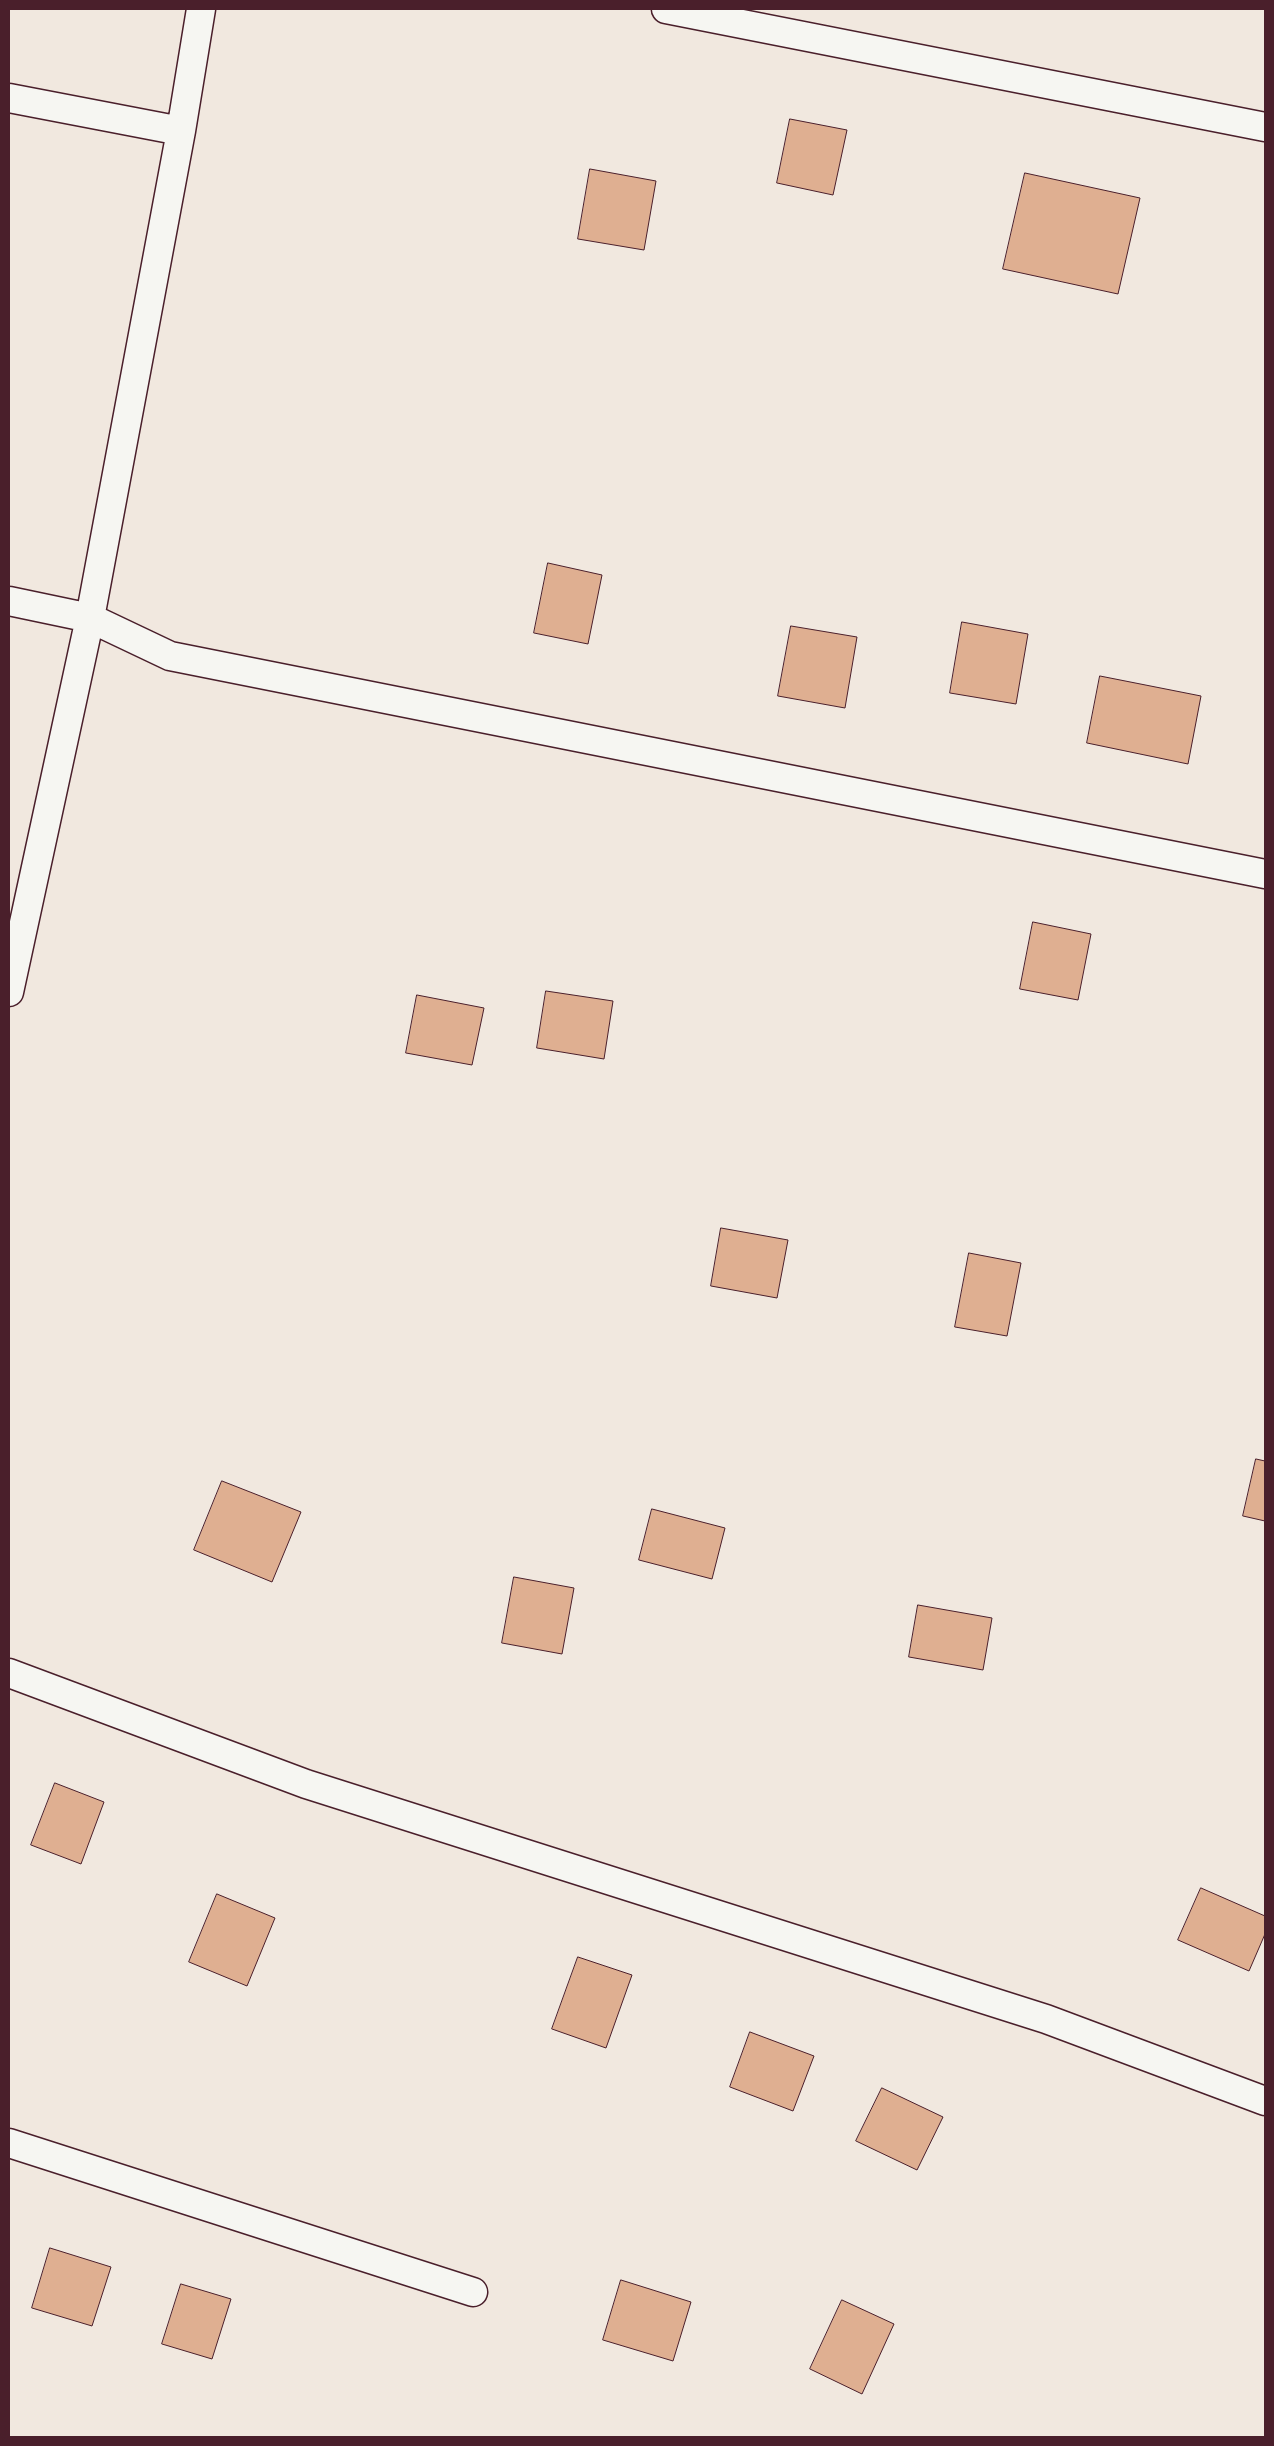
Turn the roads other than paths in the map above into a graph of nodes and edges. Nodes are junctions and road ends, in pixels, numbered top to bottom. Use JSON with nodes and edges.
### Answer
{"nodes":[{"id":1,"x":201,"y":9,"type":"edge"},
{"id":2,"x":666,"y":9,"type":"edge"},
{"id":3,"x":9,"y":98,"type":"edge"},
{"id":4,"x":1265,"y":127,"type":"edge"},
{"id":5,"x":181,"y":131,"type":"junction"},
{"id":6,"x":9,"y":601,"type":"edge"},
{"id":7,"x":90,"y":618,"type":"junction"},
{"id":8,"x":1265,"y":874,"type":"edge"},
{"id":9,"x":9,"y":992,"type":"edge"},
{"id":10,"x":9,"y":1674,"type":"edge"},
{"id":11,"x":1265,"y":2101,"type":"edge"},
{"id":12,"x":9,"y":2142,"type":"edge"},
{"id":13,"x":473,"y":2292,"type":"dead end"}],
"edges":[{"from":1,"to":5,"type":"street"},
{"from":2,"to":4,"type":"street"},
{"from":3,"to":5,"type":"street"},
{"from":5,"to":7,"type":"street"},
{"from":6,"to":7,"type":"street"},
{"from":7,"to":8,"type":"street"},
{"from":7,"to":9,"type":"street"},
{"from":10,"to":11,"type":"street"},
{"from":12,"to":13,"type":"street"}]}
